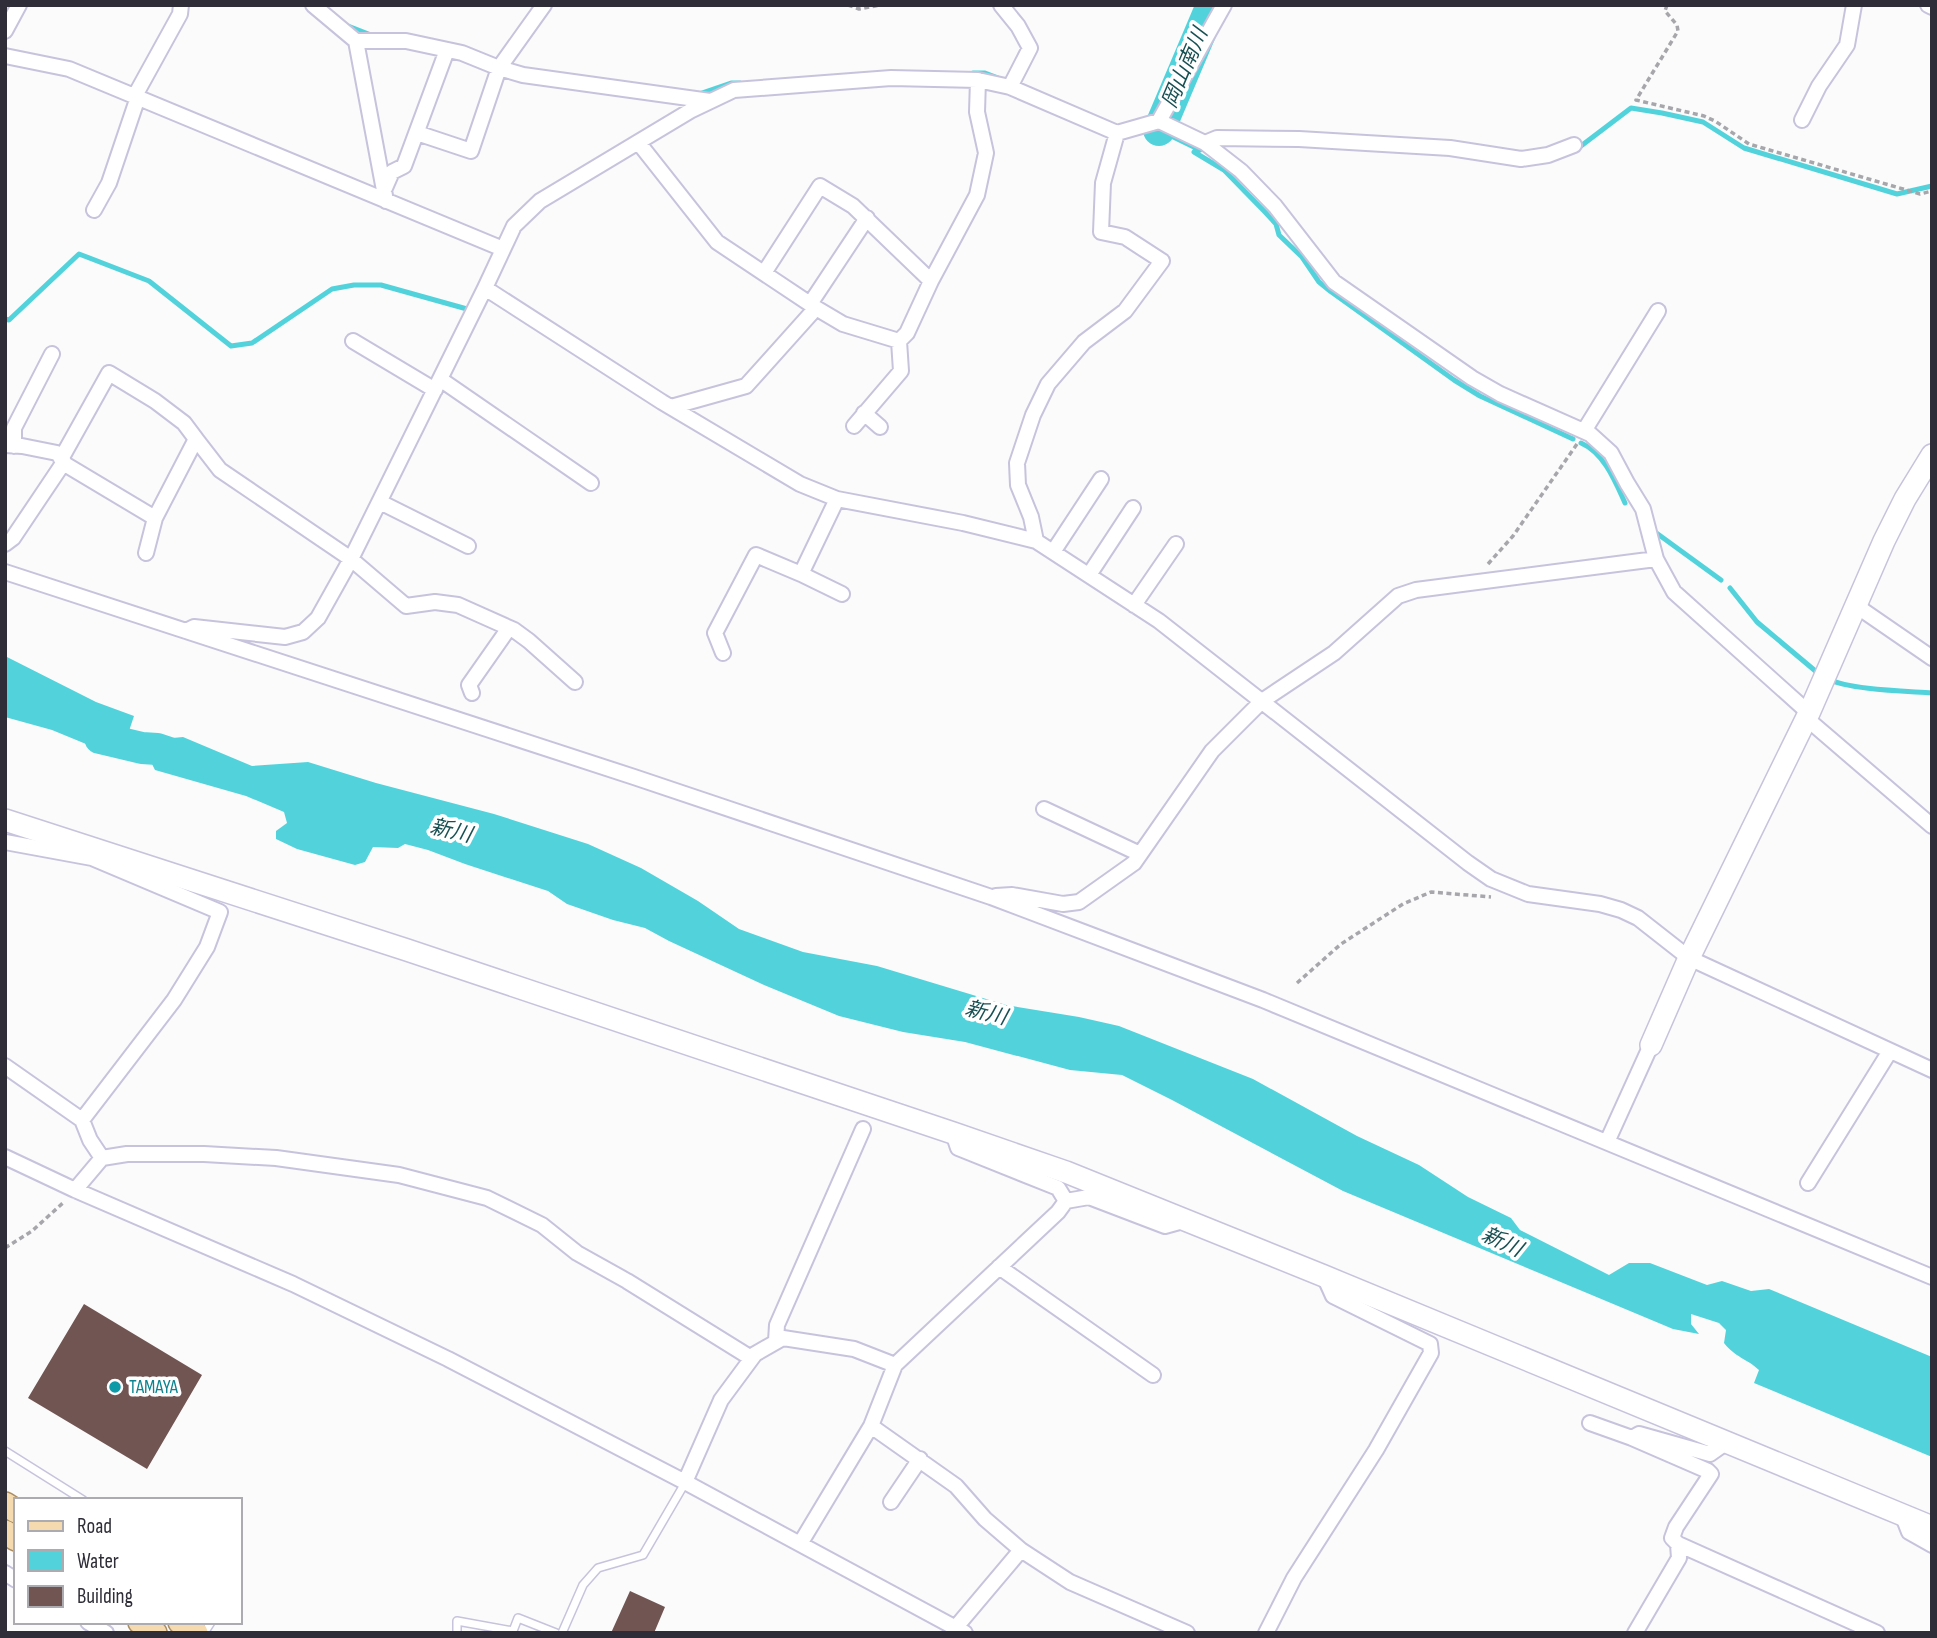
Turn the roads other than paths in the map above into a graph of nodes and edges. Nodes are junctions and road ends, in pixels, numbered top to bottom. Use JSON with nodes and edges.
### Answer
{"nodes":[{"id":1,"x":19,"y":5,"type":"edge"},
{"id":2,"x":181,"y":5,"type":"edge"},
{"id":3,"x":313,"y":5,"type":"edge"},
{"id":4,"x":544,"y":5,"type":"edge"},
{"id":5,"x":1001,"y":5,"type":"edge"},
{"id":6,"x":1224,"y":5,"type":"edge"},
{"id":7,"x":1854,"y":5,"type":"edge"},
{"id":8,"x":5,"y":31,"type":"edge"},
{"id":9,"x":356,"y":41,"type":"junction"},
{"id":10,"x":447,"y":50,"type":"junction"},
{"id":11,"x":5,"y":55,"type":"edge"},
{"id":12,"x":499,"y":68,"type":"junction"},
{"id":13,"x":978,"y":80,"type":"junction"},
{"id":14,"x":1010,"y":87,"type":"junction"},
{"id":15,"x":138,"y":97,"type":"junction"},
{"id":16,"x":710,"y":101,"type":"junction"},
{"id":17,"x":1802,"y":120,"type":"dead end"},
{"id":18,"x":1159,"y":121,"type":"junction"},
{"id":19,"x":417,"y":133,"type":"junction"},
{"id":20,"x":1117,"y":133,"type":"junction"},
{"id":21,"x":638,"y":142,"type":"junction"},
{"id":22,"x":1205,"y":143,"type":"junction"},
{"id":23,"x":1574,"y":145,"type":"dead end"},
{"id":24,"x":385,"y":195,"type":"junction"},
{"id":25,"x":94,"y":210,"type":"dead end"},
{"id":26,"x":867,"y":218,"type":"junction"},
{"id":27,"x":503,"y":249,"type":"junction"},
{"id":28,"x":764,"y":273,"type":"junction"},
{"id":29,"x":931,"y":281,"type":"junction"},
{"id":30,"x":485,"y":288,"type":"junction"},
{"id":31,"x":813,"y":306,"type":"junction"},
{"id":32,"x":1658,"y":311,"type":"dead end"},
{"id":33,"x":353,"y":341,"type":"dead end"},
{"id":34,"x":899,"y":341,"type":"junction"},
{"id":35,"x":52,"y":354,"type":"dead end"},
{"id":36,"x":438,"y":385,"type":"junction"},
{"id":37,"x":671,"y":407,"type":"junction"},
{"id":38,"x":864,"y":413,"type":"junction"},
{"id":39,"x":854,"y":426,"type":"dead end"},
{"id":40,"x":880,"y":427,"type":"dead end"},
{"id":41,"x":1584,"y":431,"type":"junction"},
{"id":42,"x":196,"y":439,"type":"junction"},
{"id":43,"x":10,"y":446,"type":"edge"},
{"id":44,"x":1932,"y":455,"type":"edge"},
{"id":45,"x":62,"y":461,"type":"junction"},
{"id":46,"x":1101,"y":479,"type":"dead end"},
{"id":47,"x":591,"y":483,"type":"dead end"},
{"id":48,"x":837,"y":499,"type":"junction"},
{"id":49,"x":380,"y":502,"type":"junction"},
{"id":50,"x":1133,"y":508,"type":"dead end"},
{"id":51,"x":155,"y":518,"type":"junction"},
{"id":52,"x":1036,"y":541,"type":"junction"},
{"id":53,"x":5,"y":544,"type":"edge"},
{"id":54,"x":1176,"y":544,"type":"dead end"},
{"id":55,"x":468,"y":546,"type":"dead end"},
{"id":56,"x":1053,"y":552,"type":"junction"},
{"id":57,"x":146,"y":553,"type":"dead end"},
{"id":58,"x":351,"y":559,"type":"junction"},
{"id":59,"x":1656,"y":559,"type":"junction"},
{"id":60,"x":5,"y":572,"type":"edge"},
{"id":61,"x":801,"y":574,"type":"junction"},
{"id":62,"x":1089,"y":575,"type":"junction"},
{"id":63,"x":842,"y":594,"type":"dead end"},
{"id":64,"x":1134,"y":605,"type":"junction"},
{"id":65,"x":1855,"y":605,"type":"junction"},
{"id":66,"x":509,"y":628,"type":"junction"},
{"id":67,"x":186,"y":631,"type":"junction"},
{"id":68,"x":723,"y":653,"type":"dead end"},
{"id":69,"x":1932,"y":658,"type":"edge"},
{"id":70,"x":575,"y":682,"type":"dead end"},
{"id":71,"x":472,"y":693,"type":"dead end"},
{"id":72,"x":1262,"y":701,"type":"junction"},
{"id":73,"x":1807,"y":715,"type":"junction"},
{"id":74,"x":1044,"y":809,"type":"dead end"},
{"id":75,"x":5,"y":820,"type":"edge"},
{"id":76,"x":1932,"y":826,"type":"edge"},
{"id":77,"x":5,"y":842,"type":"edge"},
{"id":78,"x":1140,"y":854,"type":"junction"},
{"id":79,"x":991,"y":897,"type":"junction"},
{"id":80,"x":1689,"y":958,"type":"junction"},
{"id":81,"x":1651,"y":1045,"type":"joint"},
{"id":82,"x":1890,"y":1051,"type":"junction"},
{"id":83,"x":5,"y":1066,"type":"edge"},
{"id":84,"x":1932,"y":1070,"type":"edge"},
{"id":85,"x":82,"y":1120,"type":"junction"},
{"id":86,"x":863,"y":1129,"type":"dead end"},
{"id":87,"x":953,"y":1133,"type":"junction"},
{"id":88,"x":1607,"y":1142,"type":"junction"},
{"id":89,"x":5,"y":1157,"type":"edge"},
{"id":90,"x":102,"y":1158,"type":"junction"},
{"id":91,"x":1808,"y":1183,"type":"dead end"},
{"id":92,"x":75,"y":1190,"type":"junction"},
{"id":93,"x":1066,"y":1201,"type":"junction"},
{"id":94,"x":1183,"y":1221,"type":"junction"},
{"id":95,"x":999,"y":1267,"type":"junction"},
{"id":96,"x":1324,"y":1276,"type":"junction"},
{"id":97,"x":1932,"y":1277,"type":"edge"},
{"id":98,"x":776,"y":1341,"type":"junction"},
{"id":99,"x":751,"y":1358,"type":"junction"},
{"id":100,"x":895,"y":1365,"type":"junction"},
{"id":101,"x":1153,"y":1375,"type":"dead end"},
{"id":102,"x":1590,"y":1423,"type":"dead end"},
{"id":103,"x":871,"y":1426,"type":"junction"},
{"id":104,"x":1632,"y":1438,"type":"junction"},
{"id":105,"x":1727,"y":1442,"type":"junction"},
{"id":106,"x":5,"y":1451,"type":"edge"},
{"id":107,"x":920,"y":1459,"type":"junction"},
{"id":108,"x":685,"y":1482,"type":"junction"},
{"id":109,"x":80,"y":1498,"type":"edge"},
{"id":110,"x":891,"y":1502,"type":"dead end"},
{"id":111,"x":1902,"y":1514,"type":"junction"},
{"id":112,"x":1932,"y":1527,"type":"edge"},
{"id":113,"x":800,"y":1544,"type":"junction"},
{"id":114,"x":1678,"y":1544,"type":"junction"},
{"id":115,"x":1932,"y":1545,"type":"edge"},
{"id":116,"x":1021,"y":1550,"type":"junction"},
{"id":117,"x":958,"y":1631,"type":"edge"},
{"id":118,"x":457,"y":1633,"type":"edge"},
{"id":119,"x":556,"y":1633,"type":"edge"},
{"id":120,"x":562,"y":1633,"type":"edge"},
{"id":121,"x":1187,"y":1633,"type":"edge"},
{"id":122,"x":1266,"y":1633,"type":"edge"},
{"id":123,"x":1635,"y":1633,"type":"edge"},
{"id":124,"x":1877,"y":1633,"type":"edge"}],
"edges":[{"from":1,"to":8,"type":"street"},
{"from":2,"to":15,"type":"street"},
{"from":3,"to":9,"type":"street"},
{"from":4,"to":12,"type":"street"},
{"from":5,"to":14,"type":"street"},
{"from":6,"to":18,"type":"street"},
{"from":7,"to":17,"type":"street"},
{"from":9,"to":10,"type":"street"},
{"from":9,"to":24,"type":"street"},
{"from":10,"to":12,"type":"street"},
{"from":10,"to":19,"type":"street"},
{"from":11,"to":15,"type":"street"},
{"from":12,"to":16,"type":"street"},
{"from":12,"to":19,"type":"street"},
{"from":13,"to":14,"type":"street"},
{"from":13,"to":16,"type":"street"},
{"from":13,"to":29,"type":"street"},
{"from":14,"to":20,"type":"street"},
{"from":15,"to":24,"type":"street"},
{"from":15,"to":25,"type":"street"},
{"from":16,"to":21,"type":"street"},
{"from":18,"to":20,"type":"street"},
{"from":18,"to":22,"type":"street"},
{"from":19,"to":24,"type":"street"},
{"from":20,"to":52,"type":"street"},
{"from":21,"to":27,"type":"street"},
{"from":21,"to":28,"type":"street"},
{"from":22,"to":23,"type":"street"},
{"from":22,"to":41,"type":"street"},
{"from":24,"to":27,"type":"street"},
{"from":26,"to":28,"type":"street"},
{"from":26,"to":29,"type":"street"},
{"from":26,"to":31,"type":"street"},
{"from":27,"to":30,"type":"street"},
{"from":28,"to":31,"type":"street"},
{"from":29,"to":34,"type":"street"},
{"from":30,"to":36,"type":"street"},
{"from":30,"to":37,"type":"street"},
{"from":31,"to":34,"type":"street"},
{"from":31,"to":37,"type":"street"},
{"from":32,"to":41,"type":"street"},
{"from":33,"to":36,"type":"street"},
{"from":34,"to":38,"type":"street"},
{"from":35,"to":43,"type":"street"},
{"from":36,"to":47,"type":"street"},
{"from":36,"to":49,"type":"street"},
{"from":37,"to":48,"type":"street"},
{"from":38,"to":39,"type":"street"},
{"from":38,"to":40,"type":"street"},
{"from":41,"to":59,"type":"street"},
{"from":42,"to":45,"type":"street"},
{"from":42,"to":51,"type":"street"},
{"from":42,"to":58,"type":"street"},
{"from":43,"to":45,"type":"street"},
{"from":44,"to":65,"type":"street"},
{"from":45,"to":51,"type":"street"},
{"from":45,"to":53,"type":"street"},
{"from":46,"to":56,"type":"street"},
{"from":48,"to":52,"type":"street"},
{"from":48,"to":61,"type":"street"},
{"from":49,"to":55,"type":"street"},
{"from":49,"to":58,"type":"street"},
{"from":50,"to":62,"type":"street"},
{"from":51,"to":57,"type":"street"},
{"from":52,"to":56,"type":"street"},
{"from":54,"to":64,"type":"street"},
{"from":56,"to":62,"type":"street"},
{"from":58,"to":66,"type":"street"},
{"from":58,"to":67,"type":"street"},
{"from":59,"to":72,"type":"street"},
{"from":59,"to":73,"type":"street"},
{"from":60,"to":67,"type":"street"},
{"from":61,"to":63,"type":"street"},
{"from":61,"to":68,"type":"street"},
{"from":62,"to":64,"type":"street"},
{"from":64,"to":72,"type":"street"},
{"from":65,"to":69,"type":"street"},
{"from":65,"to":73,"type":"street"},
{"from":66,"to":70,"type":"street"},
{"from":66,"to":71,"type":"street"},
{"from":67,"to":79,"type":"street"},
{"from":72,"to":78,"type":"street"},
{"from":72,"to":80,"type":"street"},
{"from":73,"to":76,"type":"street"},
{"from":73,"to":80,"type":"street"},
{"from":74,"to":78,"type":"street"},
{"from":75,"to":87,"type":"street"},
{"from":77,"to":85,"type":"street"},
{"from":78,"to":79,"type":"street"},
{"from":79,"to":88,"type":"street"},
{"from":80,"to":81,"type":"street"},
{"from":80,"to":82,"type":"street"},
{"from":81,"to":88,"type":"street"},
{"from":82,"to":84,"type":"street"},
{"from":82,"to":91,"type":"street"},
{"from":83,"to":85,"type":"street"},
{"from":85,"to":90,"type":"street"},
{"from":86,"to":98,"type":"street"},
{"from":87,"to":93,"type":"street"},
{"from":87,"to":94,"type":"street"},
{"from":88,"to":97,"type":"street"},
{"from":89,"to":92,"type":"street"},
{"from":90,"to":92,"type":"street"},
{"from":90,"to":99,"type":"street"},
{"from":92,"to":108,"type":"street"},
{"from":93,"to":94,"type":"street"},
{"from":93,"to":95,"type":"street"},
{"from":94,"to":96,"type":"street"},
{"from":95,"to":100,"type":"street"},
{"from":95,"to":101,"type":"street"},
{"from":96,"to":105,"type":"street"},
{"from":96,"to":122,"type":"street"},
{"from":98,"to":99,"type":"street"},
{"from":98,"to":100,"type":"street"},
{"from":99,"to":108,"type":"street"},
{"from":100,"to":103,"type":"street"},
{"from":102,"to":104,"type":"street"},
{"from":103,"to":107,"type":"street"},
{"from":103,"to":113,"type":"street"},
{"from":104,"to":105,"type":"street"},
{"from":104,"to":114,"type":"street"},
{"from":105,"to":111,"type":"street"},
{"from":106,"to":109,"type":"lane"},
{"from":107,"to":110,"type":"street"},
{"from":107,"to":116,"type":"street"},
{"from":108,"to":113,"type":"street"},
{"from":108,"to":120,"type":"lane"},
{"from":111,"to":112,"type":"street"},
{"from":111,"to":115,"type":"street"},
{"from":113,"to":117,"type":"street"},
{"from":114,"to":123,"type":"street"},
{"from":114,"to":124,"type":"street"},
{"from":116,"to":117,"type":"street"},
{"from":116,"to":121,"type":"street"},
{"from":118,"to":119,"type":"lane"}]}
